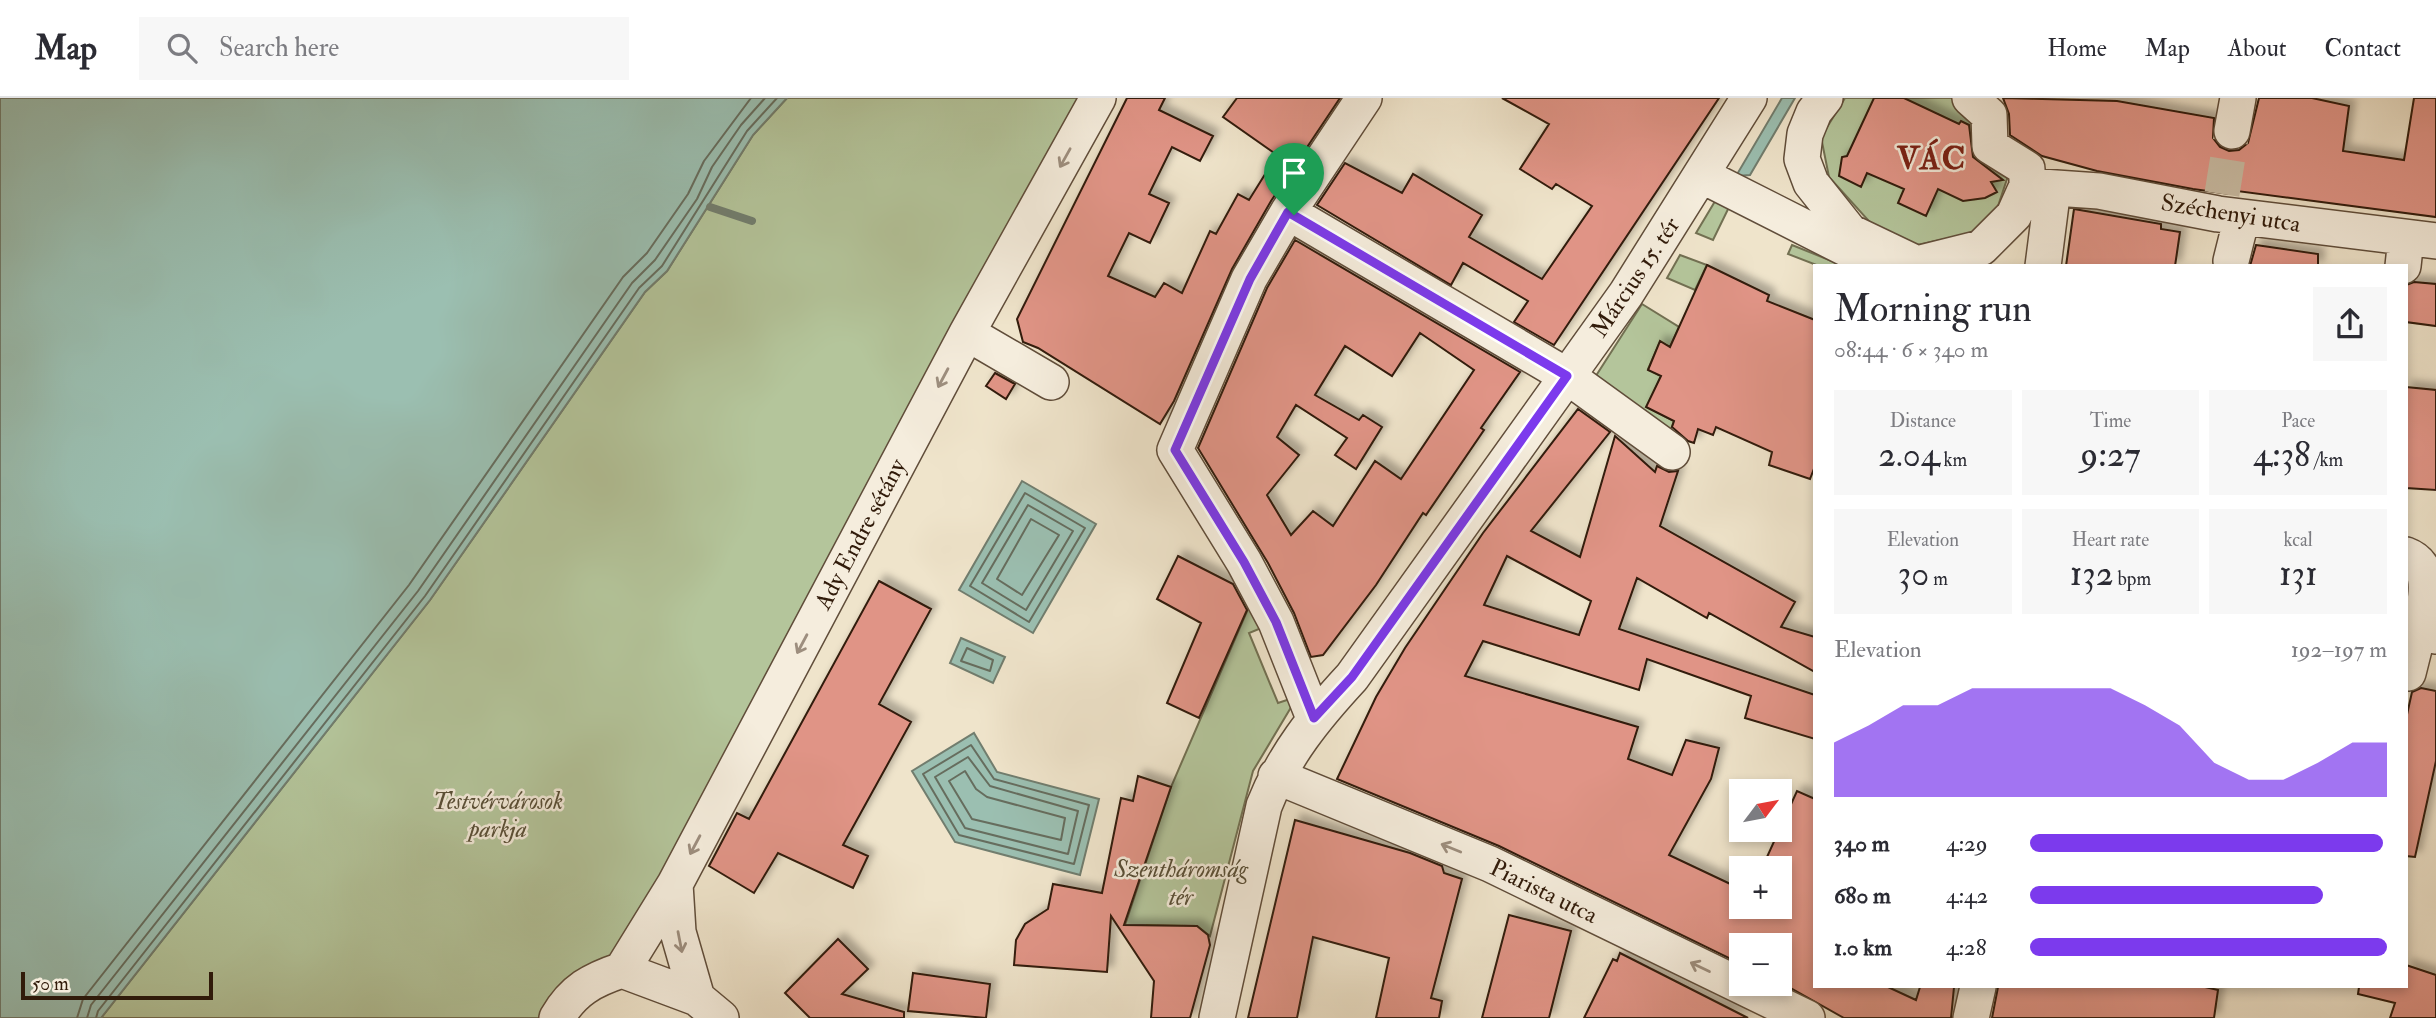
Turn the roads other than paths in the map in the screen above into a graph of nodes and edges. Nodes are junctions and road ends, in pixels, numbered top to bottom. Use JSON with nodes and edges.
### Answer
{"nodes":[{"id":1,"x":1098,"y":98,"type":"edge"},
{"id":2,"x":1364,"y":98,"type":"edge"},
{"id":3,"x":1749,"y":98,"type":"edge"},
{"id":4,"x":1970,"y":98,"type":"edge"},
{"id":5,"x":1823,"y":109,"type":"edge"},
{"id":6,"x":1701,"y":176,"type":"junction"},
{"id":7,"x":2040,"y":187,"type":"junction"},
{"id":8,"x":2227,"y":208,"type":"junction"},
{"id":9,"x":1288,"y":212,"type":"junction"},
{"id":10,"x":1876,"y":246,"type":"edge"},
{"id":11,"x":2415,"y":248,"type":"edge"},
{"id":12,"x":2231,"y":261,"type":"dead end"},
{"id":13,"x":2043,"y":264,"type":"edge"},
{"id":14,"x":967,"y":332,"type":"junction"},
{"id":15,"x":1567,"y":376,"type":"junction"},
{"id":16,"x":1051,"y":382,"type":"dead end"},
{"id":17,"x":1672,"y":452,"type":"dead end"},
{"id":18,"x":2408,"y":556,"type":"edge"},
{"id":19,"x":2427,"y":634,"type":"edge"},
{"id":20,"x":2417,"y":677,"type":"edge"},
{"id":21,"x":1314,"y":718,"type":"junction"},
{"id":22,"x":1276,"y":776,"type":"junction"},
{"id":23,"x":675,"y":884,"type":"junction"},
{"id":24,"x":622,"y":970,"type":"junction"},
{"id":25,"x":1978,"y":988,"type":"edge"},
{"id":26,"x":708,"y":1008,"type":"edge"},
{"id":27,"x":557,"y":1018,"type":"edge"},
{"id":28,"x":1217,"y":1018,"type":"edge"},
{"id":29,"x":1806,"y":1018,"type":"edge"},
{"id":30,"x":1971,"y":1018,"type":"edge"}],
"edges":[{"from":1,"to":14,"type":"street","name":"Ady Endre sétány","one_way":true},
{"from":2,"to":9,"type":"street"},
{"from":3,"to":6,"type":"street","name":"Március 15. tér"},
{"from":4,"to":7,"type":"street"},
{"from":5,"to":10,"type":"street"},
{"from":6,"to":10,"type":"street"},
{"from":6,"to":15,"type":"street","name":"Március 15. tér"},
{"from":7,"to":8,"type":"street","name":"Széchenyi utca"},
{"from":7,"to":10,"type":"street"},
{"from":7,"to":13,"type":"street"},
{"from":8,"to":11,"type":"street","name":"Széchenyi utca"},
{"from":8,"to":12,"type":"street"},
{"from":9,"to":15,"type":"street"},
{"from":9,"to":21,"type":"street"},
{"from":14,"to":16,"type":"street"},
{"from":14,"to":23,"type":"street","name":"Ady Endre sétány","one_way":true},
{"from":15,"to":17,"type":"street"},
{"from":15,"to":21,"type":"street","name":"Március 15. tér"},
{"from":18,"to":19,"type":"street"},
{"from":19,"to":20,"type":"street"},
{"from":21,"to":22,"type":"street","name":"Március 15. tér"},
{"from":22,"to":28,"type":"street","name":"Március 15. tér"},
{"from":29,"to":22,"type":"street","name":"Piarista utca","one_way":true},
{"from":23,"to":24,"type":"street","name":"Ady Endre sétány"},
{"from":23,"to":26,"type":"street","one_way":true},
{"from":24,"to":26,"type":"street"},
{"from":24,"to":27,"type":"street"},
{"from":25,"to":30,"type":"street"}]}
